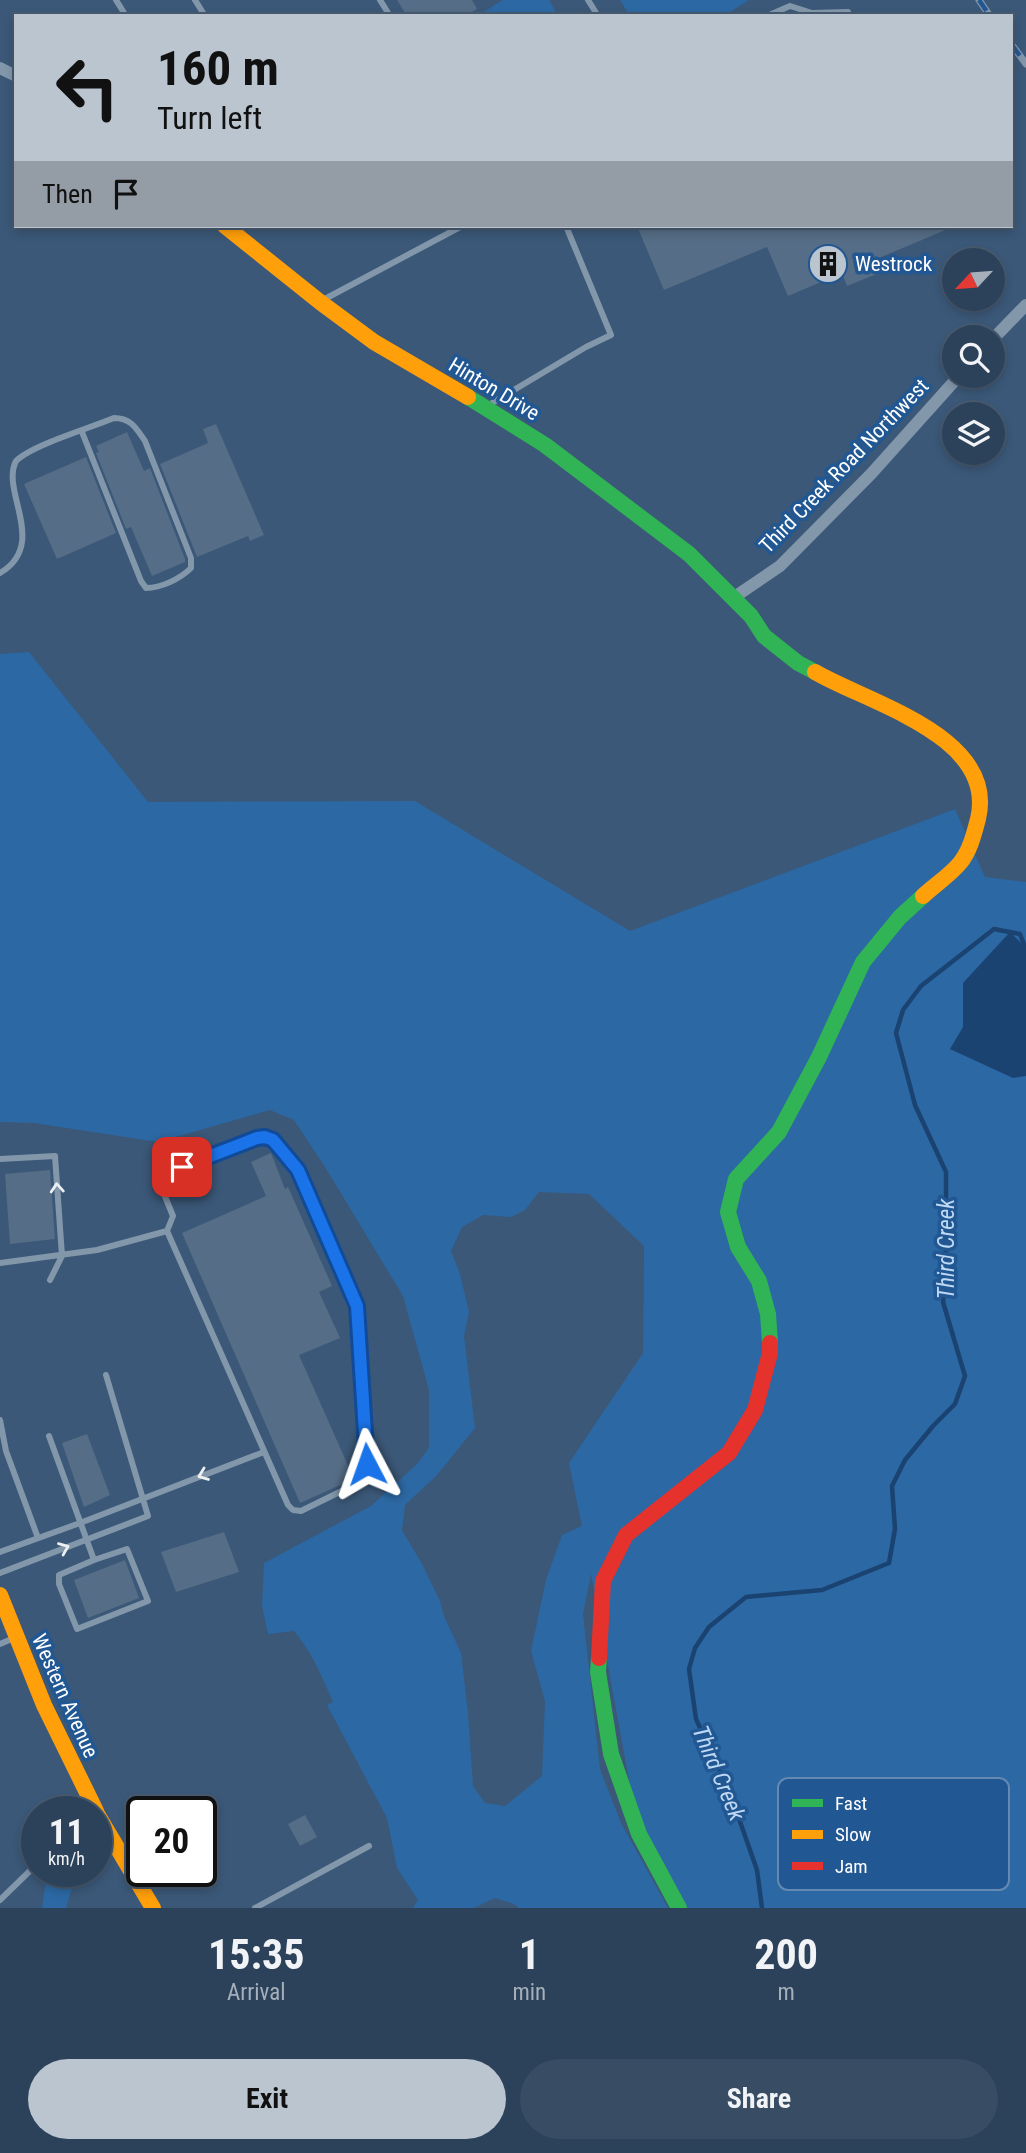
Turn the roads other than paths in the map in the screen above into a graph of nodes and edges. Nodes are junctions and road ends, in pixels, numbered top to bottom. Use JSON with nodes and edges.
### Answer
{"nodes":[{"id":1,"x":848,"y":12,"type":"dead end"},
{"id":2,"x":772,"y":14,"type":"edge"},
{"id":3,"x":228,"y":228,"type":"edge"},
{"id":4,"x":458,"y":228,"type":"edge"},
{"id":5,"x":567,"y":228,"type":"edge"},
{"id":6,"x":320,"y":302,"type":"junction"},
{"id":7,"x":1026,"y":305,"type":"edge"},
{"id":8,"x":1005,"y":327,"type":"edge"},
{"id":9,"x":948,"y":388,"type":"edge"},
{"id":10,"x":485,"y":407,"type":"junction"},
{"id":11,"x":82,"y":432,"type":"junction"},
{"id":12,"x":0,"y":573,"type":"edge"},
{"id":13,"x":733,"y":598,"type":"junction"},
{"id":14,"x":0,"y":1159,"type":"edge"},
{"id":15,"x":167,"y":1231,"type":"junction"},
{"id":16,"x":62,"y":1256,"type":"junction"},
{"id":17,"x":0,"y":1263,"type":"edge"},
{"id":18,"x":50,"y":1280,"type":"dead end"},
{"id":19,"x":106,"y":1375,"type":"dead end"},
{"id":20,"x":0,"y":1420,"type":"edge"},
{"id":21,"x":49,"y":1436,"type":"dead end"},
{"id":22,"x":264,"y":1452,"type":"junction"},
{"id":23,"x":142,"y":1499,"type":"junction"},
{"id":24,"x":80,"y":1523,"type":"junction"},
{"id":25,"x":38,"y":1538,"type":"junction"},
{"id":26,"x":87,"y":1539,"type":"junction"},
{"id":27,"x":0,"y":1552,"type":"edge"},
{"id":28,"x":94,"y":1560,"type":"junction"},
{"id":29,"x":0,"y":1573,"type":"edge"},
{"id":30,"x":0,"y":1595,"type":"edge"},
{"id":31,"x":16,"y":1637,"type":"junction"},
{"id":32,"x":0,"y":1644,"type":"edge"},
{"id":33,"x":87,"y":1796,"type":"edge"},
{"id":34,"x":112,"y":1841,"type":"edge"},
{"id":35,"x":369,"y":1846,"type":"dead end"},
{"id":36,"x":21,"y":1880,"type":"edge"},
{"id":37,"x":0,"y":1900,"type":"edge"},
{"id":38,"x":153,"y":1908,"type":"edge"},
{"id":39,"x":255,"y":1908,"type":"edge"},
{"id":40,"x":679,"y":1908,"type":"edge"}],
"edges":[{"from":1,"to":2,"type":"lane"},
{"from":3,"to":6,"type":"street","name":"Hinton Drive"},
{"from":4,"to":6,"type":"lane"},
{"from":5,"to":10,"type":"lane"},
{"from":6,"to":10,"type":"street","name":"Hinton Drive"},
{"from":7,"to":8,"type":"street"},
{"from":9,"to":13,"type":"street","name":"Third Creek Road Northwest"},
{"from":10,"to":13,"type":"street","name":"Hinton Drive"},
{"from":11,"to":11,"type":"lane"},
{"from":11,"to":12,"type":"lane"},
{"from":13,"to":40,"type":"street"},
{"from":16,"to":14,"type":"lane","one_way":true},
{"from":15,"to":16,"type":"lane"},
{"from":15,"to":22,"type":"lane"},
{"from":15,"to":22,"type":"lane"},
{"from":16,"to":17,"type":"lane"},
{"from":16,"to":18,"type":"lane"},
{"from":19,"to":23,"type":"lane"},
{"from":20,"to":25,"type":"lane"},
{"from":21,"to":24,"type":"lane"},
{"from":22,"to":23,"type":"lane","one_way":true},
{"from":23,"to":24,"type":"lane"},
{"from":23,"to":26,"type":"lane"},
{"from":24,"to":25,"type":"lane"},
{"from":24,"to":26,"type":"lane"},
{"from":25,"to":27,"type":"lane"},
{"from":26,"to":28,"type":"lane"},
{"from":29,"to":26,"type":"lane","one_way":true},
{"from":28,"to":28,"type":"lane"},
{"from":30,"to":31,"type":"street","name":"Western Avenue"},
{"from":31,"to":32,"type":"lane"},
{"from":31,"to":33,"type":"street","name":"Western Avenue"},
{"from":34,"to":38,"type":"street","name":"Western Avenue"},
{"from":35,"to":39,"type":"lane"},
{"from":36,"to":37,"type":"lane"}]}
